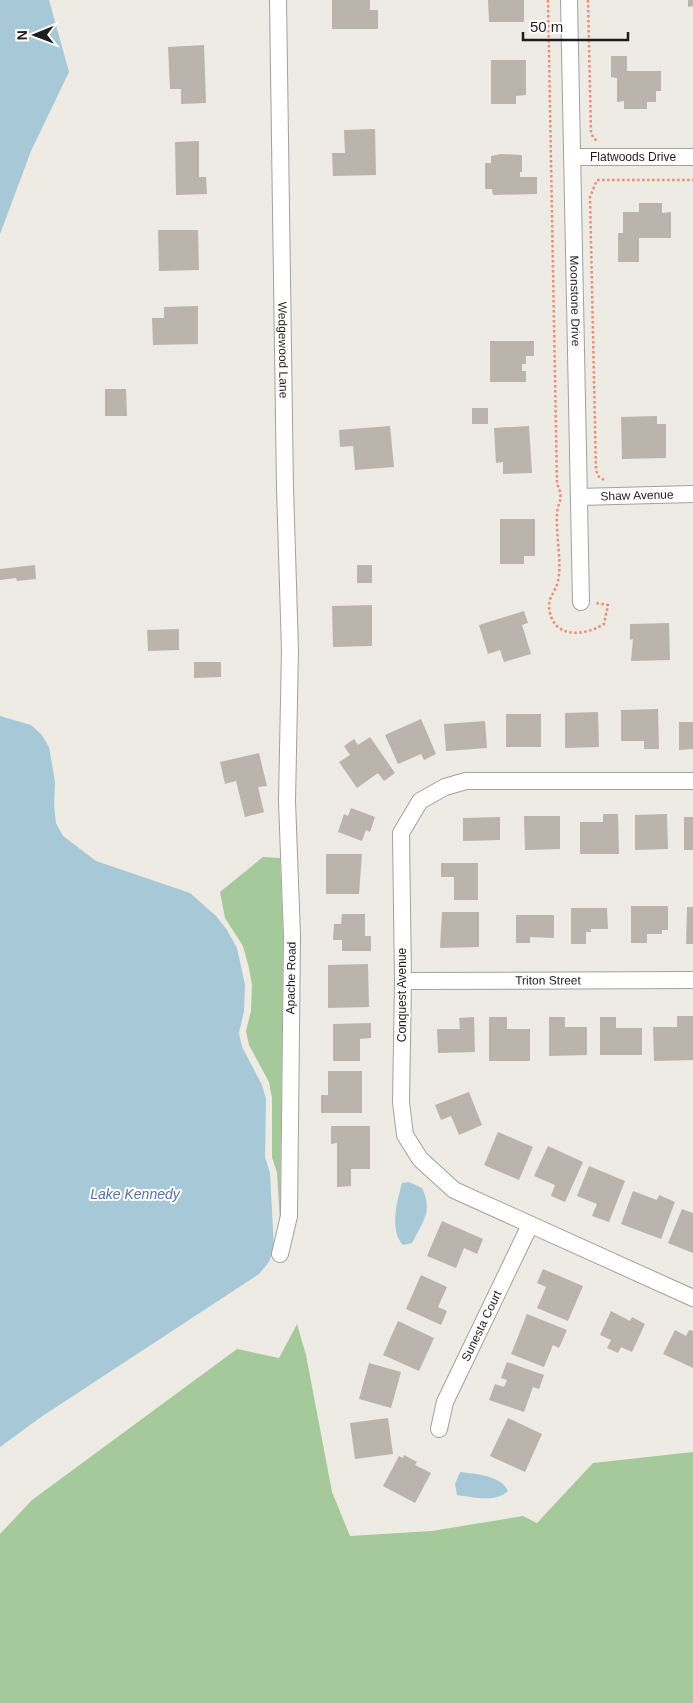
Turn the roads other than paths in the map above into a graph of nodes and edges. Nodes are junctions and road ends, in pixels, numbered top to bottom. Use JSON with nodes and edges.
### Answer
{"nodes":[{"id":1,"x":278,"y":0,"type":"edge"},
{"id":2,"x":569,"y":0,"type":"edge"},
{"id":3,"x":572,"y":157,"type":"junction"},
{"id":4,"x":693,"y":157,"type":"edge"},
{"id":5,"x":693,"y":494,"type":"edge"},
{"id":6,"x":579,"y":497,"type":"junction"},
{"id":7,"x":581,"y":602,"type":"road end"},
{"id":8,"x":290,"y":700,"type":"joint"},
{"id":9,"x":693,"y":781,"type":"edge"},
{"id":10,"x":693,"y":980,"type":"edge"},
{"id":11,"x":403,"y":981,"type":"junction"},
{"id":12,"x":530,"y":1225,"type":"junction"},
{"id":13,"x":280,"y":1254,"type":"dead end"},
{"id":14,"x":693,"y":1298,"type":"edge"},
{"id":15,"x":439,"y":1429,"type":"dead end"}],
"edges":[{"from":1,"to":8,"type":"street","name":"Wedgewood Lane"},
{"from":2,"to":3,"type":"street","name":"Moonstone Drive"},
{"from":3,"to":4,"type":"street","name":"Flatwoods Drive"},
{"from":3,"to":6,"type":"street","name":"Moonstone Drive"},
{"from":5,"to":6,"type":"street","name":"Shaw Avenue"},
{"from":6,"to":7,"type":"street","name":"Moonstone Drive"},
{"from":8,"to":13,"type":"street","name":"Apache Road"},
{"from":9,"to":11,"type":"street","name":"Conquest Avenue"},
{"from":10,"to":11,"type":"street","name":"Triton Street"},
{"from":11,"to":12,"type":"street","name":"Conquest Avenue"},
{"from":12,"to":14,"type":"street","name":"Conquest Avenue"},
{"from":12,"to":15,"type":"street","name":"Sunesta Court"}]}
